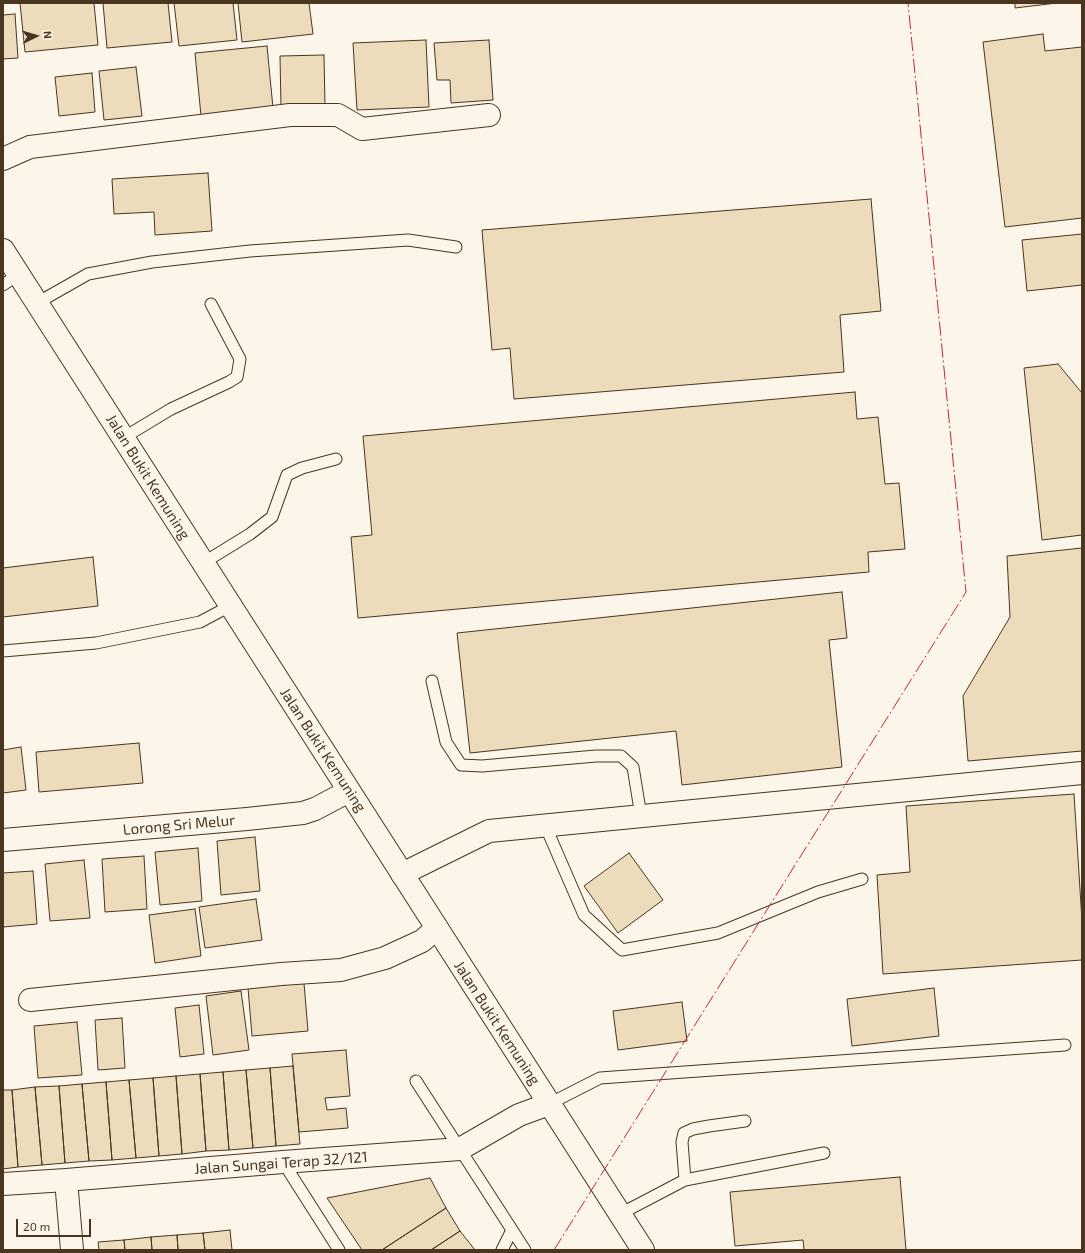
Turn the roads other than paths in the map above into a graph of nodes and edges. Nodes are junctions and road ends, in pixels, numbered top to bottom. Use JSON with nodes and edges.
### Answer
{"nodes":[{"id":1,"x":489,"y":115,"type":"dead end"},
{"id":2,"x":3,"y":159,"type":"edge"},
{"id":3,"x":456,"y":247,"type":"dead end"},
{"id":4,"x":3,"y":250,"type":"edge"},
{"id":5,"x":11,"y":280,"type":"edge"},
{"id":6,"x":37,"y":303,"type":"junction"},
{"id":7,"x":211,"y":304,"type":"dead end"},
{"id":8,"x":123,"y":438,"type":"junction"},
{"id":9,"x":336,"y":459,"type":"dead end"},
{"id":10,"x":203,"y":563,"type":"junction"},
{"id":11,"x":230,"y":606,"type":"junction"},
{"id":12,"x":3,"y":651,"type":"edge"},
{"id":13,"x":432,"y":681,"type":"dead end"},
{"id":14,"x":1082,"y":773,"type":"edge"},
{"id":15,"x":349,"y":791,"type":"junction"},
{"id":16,"x":641,"y":816,"type":"junction"},
{"id":17,"x":545,"y":825,"type":"junction"},
{"id":18,"x":3,"y":840,"type":"edge"},
{"id":19,"x":402,"y":874,"type":"junction"},
{"id":20,"x":862,"y":879,"type":"dead end"},
{"id":21,"x":437,"y":928,"type":"junction"},
{"id":22,"x":30,"y":1000,"type":"dead end"},
{"id":23,"x":1065,"y":1045,"type":"dead end"},
{"id":24,"x":416,"y":1081,"type":"dead end"},
{"id":25,"x":549,"y":1104,"type":"junction"},
{"id":26,"x":745,"y":1121,"type":"dead end"},
{"id":27,"x":460,"y":1149,"type":"junction"},
{"id":28,"x":824,"y":1153,"type":"dead end"},
{"id":29,"x":283,"y":1162,"type":"junction"},
{"id":30,"x":66,"y":1180,"type":"junction"},
{"id":31,"x":685,"y":1180,"type":"junction"},
{"id":32,"x":3,"y":1184,"type":"edge"},
{"id":33,"x":620,"y":1214,"type":"junction"},
{"id":34,"x":512,"y":1230,"type":"junction"},
{"id":35,"x":72,"y":1250,"type":"edge"},
{"id":36,"x":339,"y":1250,"type":"edge"},
{"id":37,"x":502,"y":1250,"type":"edge"},
{"id":38,"x":525,"y":1250,"type":"edge"},
{"id":39,"x":643,"y":1250,"type":"edge"}],
"edges":[{"from":1,"to":2,"type":"street"},
{"from":3,"to":6,"type":"lane"},
{"from":4,"to":5,"type":"street","name":"Jalan Bukit Kemuning"},
{"from":5,"to":6,"type":"street","name":"Jalan Bukit Kemuning"},
{"from":6,"to":8,"type":"street","name":"Jalan Bukit Kemuning"},
{"from":7,"to":8,"type":"lane"},
{"from":8,"to":10,"type":"street","name":"Jalan Bukit Kemuning"},
{"from":9,"to":10,"type":"lane"},
{"from":10,"to":11,"type":"street","name":"Jalan Bukit Kemuning"},
{"from":11,"to":12,"type":"lane"},
{"from":11,"to":15,"type":"street","name":"Jalan Bukit Kemuning"},
{"from":13,"to":16,"type":"lane"},
{"from":14,"to":16,"type":"street"},
{"from":15,"to":18,"type":"street","name":"Lorong Sri Melur"},
{"from":15,"to":19,"type":"street","name":"Jalan Bukit Kemuning"},
{"from":16,"to":17,"type":"street"},
{"from":17,"to":19,"type":"street"},
{"from":17,"to":20,"type":"lane"},
{"from":19,"to":21,"type":"street","name":"Jalan Bukit Kemuning"},
{"from":21,"to":22,"type":"street"},
{"from":21,"to":25,"type":"street","name":"Jalan Bukit Kemuning"},
{"from":23,"to":25,"type":"lane"},
{"from":24,"to":27,"type":"lane"},
{"from":25,"to":27,"type":"street","name":"Jalan Sungai Terap 32/121"},
{"from":25,"to":33,"type":"street","name":"Jalan Bukit Kemuning"},
{"from":26,"to":31,"type":"lane"},
{"from":27,"to":29,"type":"street","name":"Jalan Sungai Terap 32/121"},
{"from":27,"to":34,"type":"lane"},
{"from":28,"to":31,"type":"lane"},
{"from":29,"to":30,"type":"street","name":"Jalan Sungai Terap 32/121"},
{"from":29,"to":36,"type":"lane"},
{"from":30,"to":32,"type":"street","name":"Jalan Sungai Terap 32/121"},
{"from":30,"to":35,"type":"street"},
{"from":31,"to":33,"type":"lane"},
{"from":33,"to":39,"type":"street","name":"Jalan Bukit Kemuning"},
{"from":34,"to":37,"type":"lane"},
{"from":34,"to":38,"type":"lane"}]}
